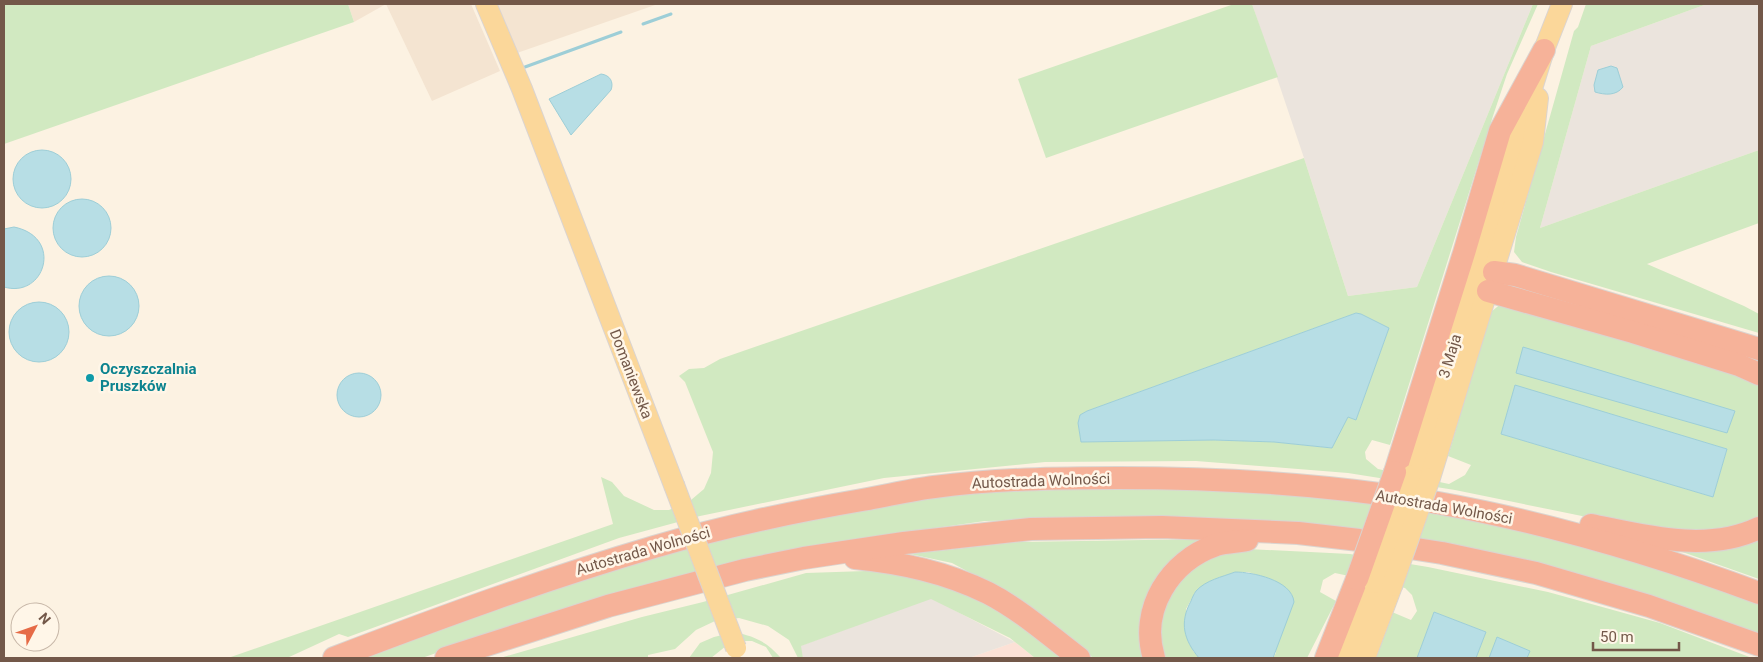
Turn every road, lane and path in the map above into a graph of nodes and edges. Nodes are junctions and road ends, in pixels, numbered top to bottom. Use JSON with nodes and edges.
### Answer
{"nodes":[{"id":1,"x":486,"y":4,"type":"edge"},
{"id":2,"x":1562,"y":4,"type":"edge"},
{"id":3,"x":1544,"y":50,"type":"junction"},
{"id":4,"x":1485,"y":280,"type":"junction"},
{"id":5,"x":1759,"y":349,"type":"edge"},
{"id":6,"x":1759,"y":374,"type":"edge"},
{"id":7,"x":1413,"y":475,"type":"junction"},
{"id":8,"x":1484,"y":512,"type":"junction"},
{"id":9,"x":1759,"y":528,"type":"edge"},
{"id":10,"x":1298,"y":533,"type":"junction"},
{"id":11,"x":804,"y":558,"type":"junction"},
{"id":12,"x":1374,"y":582,"type":"junction"},
{"id":13,"x":1759,"y":593,"type":"edge"},
{"id":14,"x":1759,"y":646,"type":"edge"},
{"id":15,"x":737,"y":653,"type":"edge"},
{"id":16,"x":334,"y":658,"type":"edge"},
{"id":17,"x":446,"y":658,"type":"edge"},
{"id":18,"x":1079,"y":658,"type":"edge"},
{"id":19,"x":1154,"y":658,"type":"edge"},
{"id":20,"x":1326,"y":658,"type":"edge"},
{"id":21,"x":1346,"y":658,"type":"edge"},
{"id":22,"x":1365,"y":658,"type":"edge"}],
"edges":[{"from":1,"to":15,"type":"main road","name":"Domaniewska","bridge":true},
{"from":2,"to":3,"type":"main road","name":"3 Maja"},
{"from":3,"to":4,"type":"main road","name":"3 Maja"},
{"from":3,"to":7,"type":"highway"},
{"from":4,"to":5,"type":"highway"},
{"from":4,"to":6,"type":"highway"},
{"from":4,"to":7,"type":"main road","name":"3 Maja"},
{"from":7,"to":12,"type":"highway","bridge":true},
{"from":7,"to":12,"type":"main road","name":"3 Maja","bridge":true},
{"from":8,"to":9,"type":"highway"},
{"from":8,"to":13,"type":"highway","name":"Autostrada Wolności"},
{"from":8,"to":16,"type":"highway","name":"Autostrada Wolności"},
{"from":10,"to":11,"type":"highway"},
{"from":10,"to":14,"type":"highway"},
{"from":10,"to":19,"type":"highway"},
{"from":11,"to":17,"type":"highway"},
{"from":11,"to":18,"type":"highway"},
{"from":12,"to":20,"type":"highway"},
{"from":12,"to":21,"type":"main road","name":"3 Maja"},
{"from":12,"to":22,"type":"main road","name":"3 Maja"}]}
